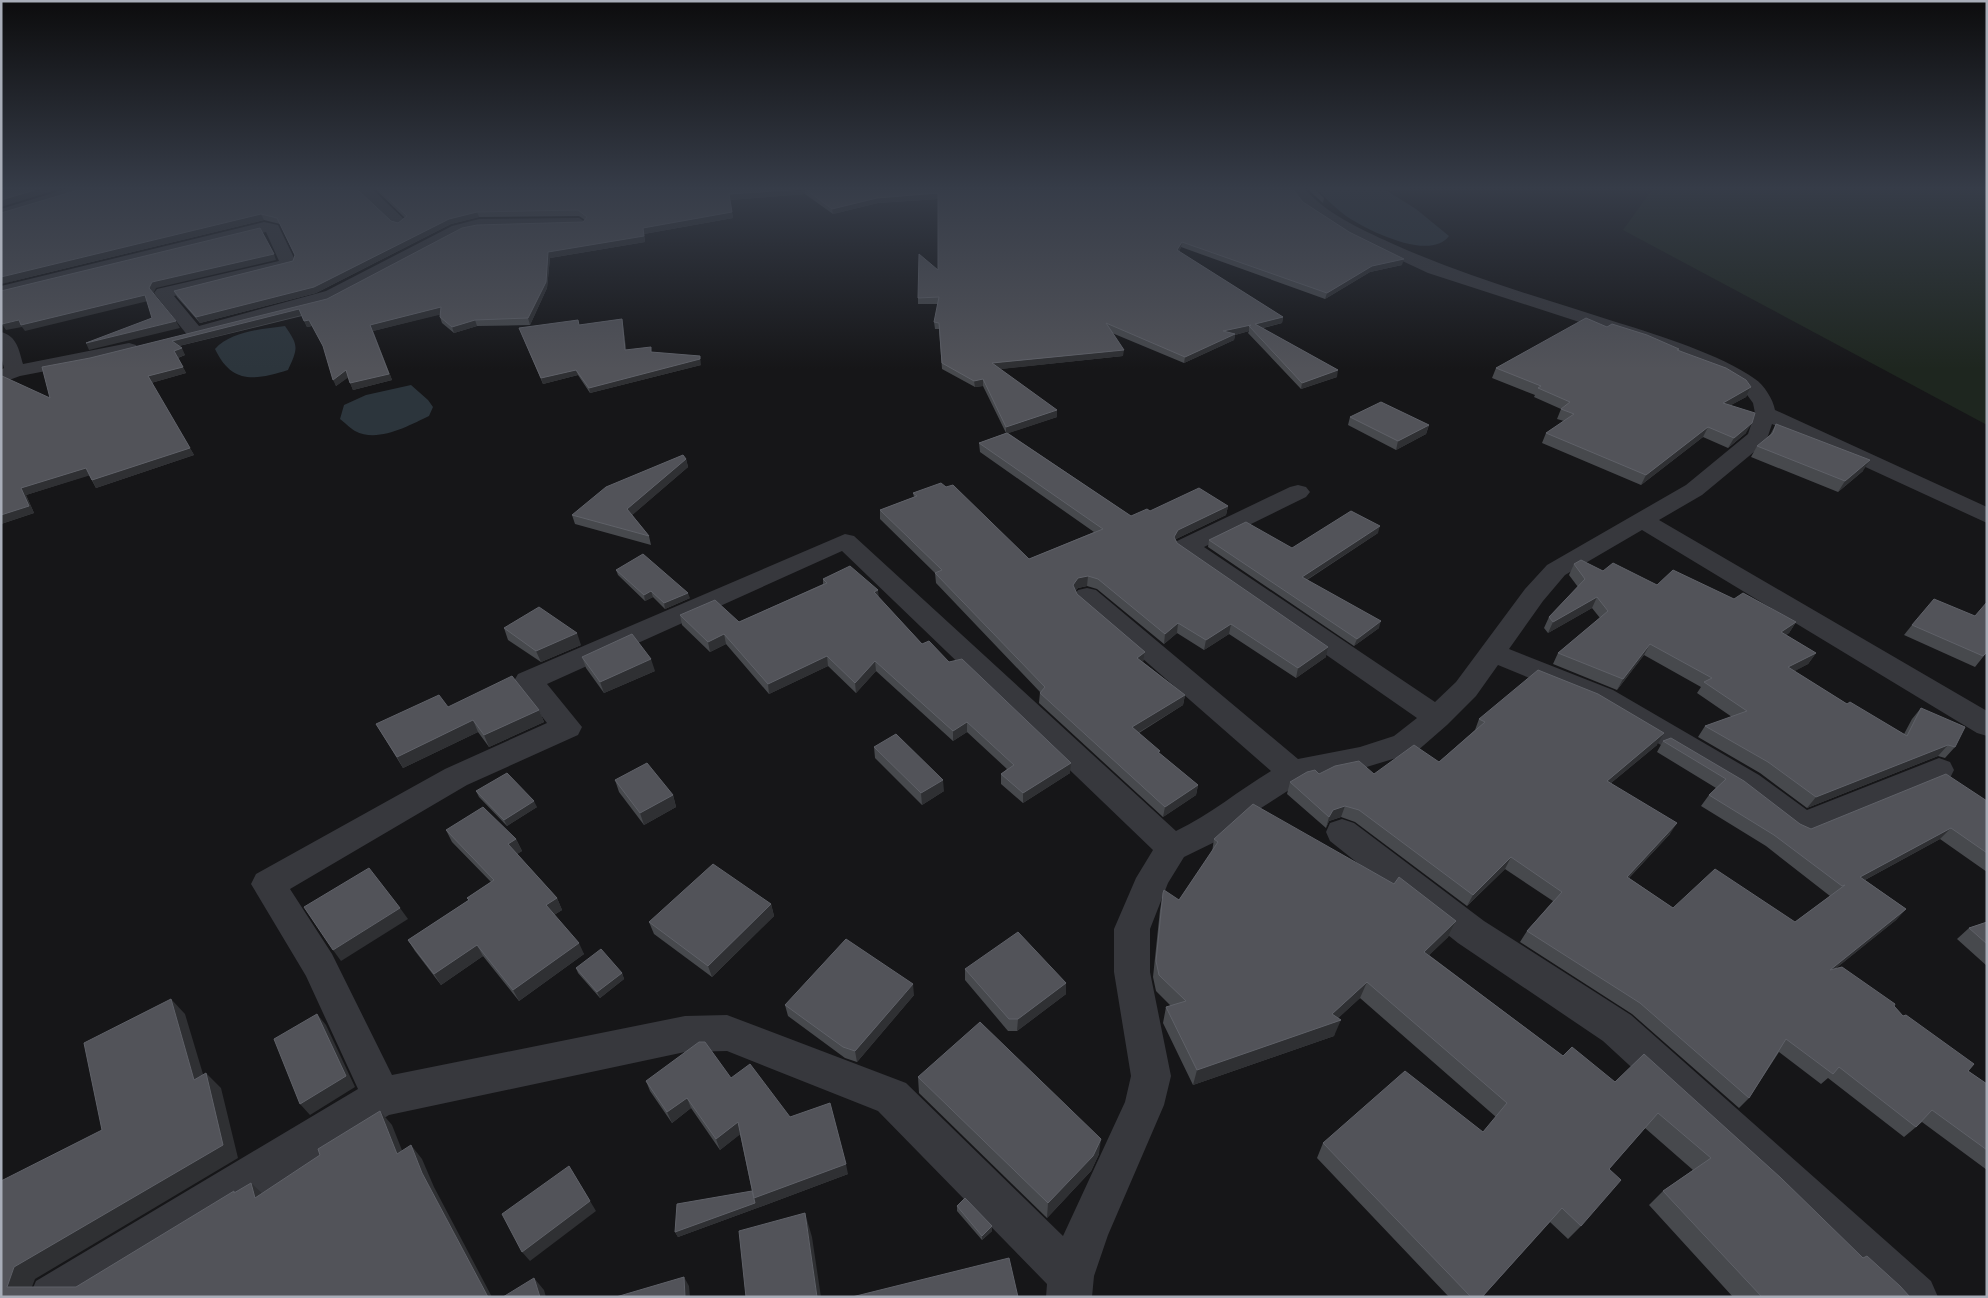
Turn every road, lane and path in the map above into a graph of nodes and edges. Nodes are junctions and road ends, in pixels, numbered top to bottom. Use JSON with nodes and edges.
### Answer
{"nodes":[{"id":1,"x":178,"y":248,"type":"edge"},
{"id":2,"x":281,"y":248,"type":"edge"},
{"id":3,"x":423,"y":248,"type":"edge"},
{"id":4,"x":1388,"y":248,"type":"edge"},
{"id":5,"x":1,"y":291,"type":"edge"},
{"id":6,"x":195,"y":332,"type":"junction"},
{"id":7,"x":177,"y":337,"type":"edge"},
{"id":8,"x":1,"y":338,"type":"edge"},
{"id":9,"x":149,"y":344,"type":"edge"},
{"id":10,"x":8,"y":374,"type":"edge"},
{"id":11,"x":1765,"y":412,"type":"junction"},
{"id":12,"x":1298,"y":492,"type":"dead end"},
{"id":13,"x":1987,"y":516,"type":"edge"},
{"id":14,"x":1642,"y":520,"type":"junction"},
{"id":15,"x":1087,"y":596,"type":"dead end"},
{"id":16,"x":1493,"y":653,"type":"junction"},
{"id":17,"x":1436,"y":718,"type":"junction"},
{"id":18,"x":1987,"y":725,"type":"edge"},
{"id":19,"x":1939,"y":770,"type":"dead end"},
{"id":20,"x":1293,"y":772,"type":"junction"},
{"id":21,"x":1342,"y":832,"type":"dead end"},
{"id":22,"x":1172,"y":848,"type":"junction"},
{"id":23,"x":382,"y":1097,"type":"junction"},
{"id":24,"x":1070,"y":1286,"type":"edge"},
{"id":25,"x":52,"y":1297,"type":"edge"},
{"id":26,"x":1915,"y":1297,"type":"edge"}],
"edges":[{"from":1,"to":5,"type":"street"},
{"from":2,"to":6,"type":"street"},
{"from":3,"to":6,"type":"street"},
{"from":4,"to":11,"type":"street"},
{"from":6,"to":7,"type":"street"},
{"from":8,"to":10,"type":"street"},
{"from":9,"to":10,"type":"street"},
{"from":11,"to":13,"type":"street"},
{"from":11,"to":14,"type":"street"},
{"from":12,"to":17,"type":"street"},
{"from":14,"to":16,"type":"street"},
{"from":14,"to":18,"type":"street"},
{"from":15,"to":20,"type":"street"},
{"from":16,"to":17,"type":"street"},
{"from":16,"to":19,"type":"street"},
{"from":17,"to":20,"type":"street"},
{"from":20,"to":22,"type":"street"},
{"from":21,"to":26,"type":"street"},
{"from":22,"to":23,"type":"street"},
{"from":22,"to":24,"type":"street"},
{"from":23,"to":24,"type":"street"},
{"from":23,"to":25,"type":"street"}]}
